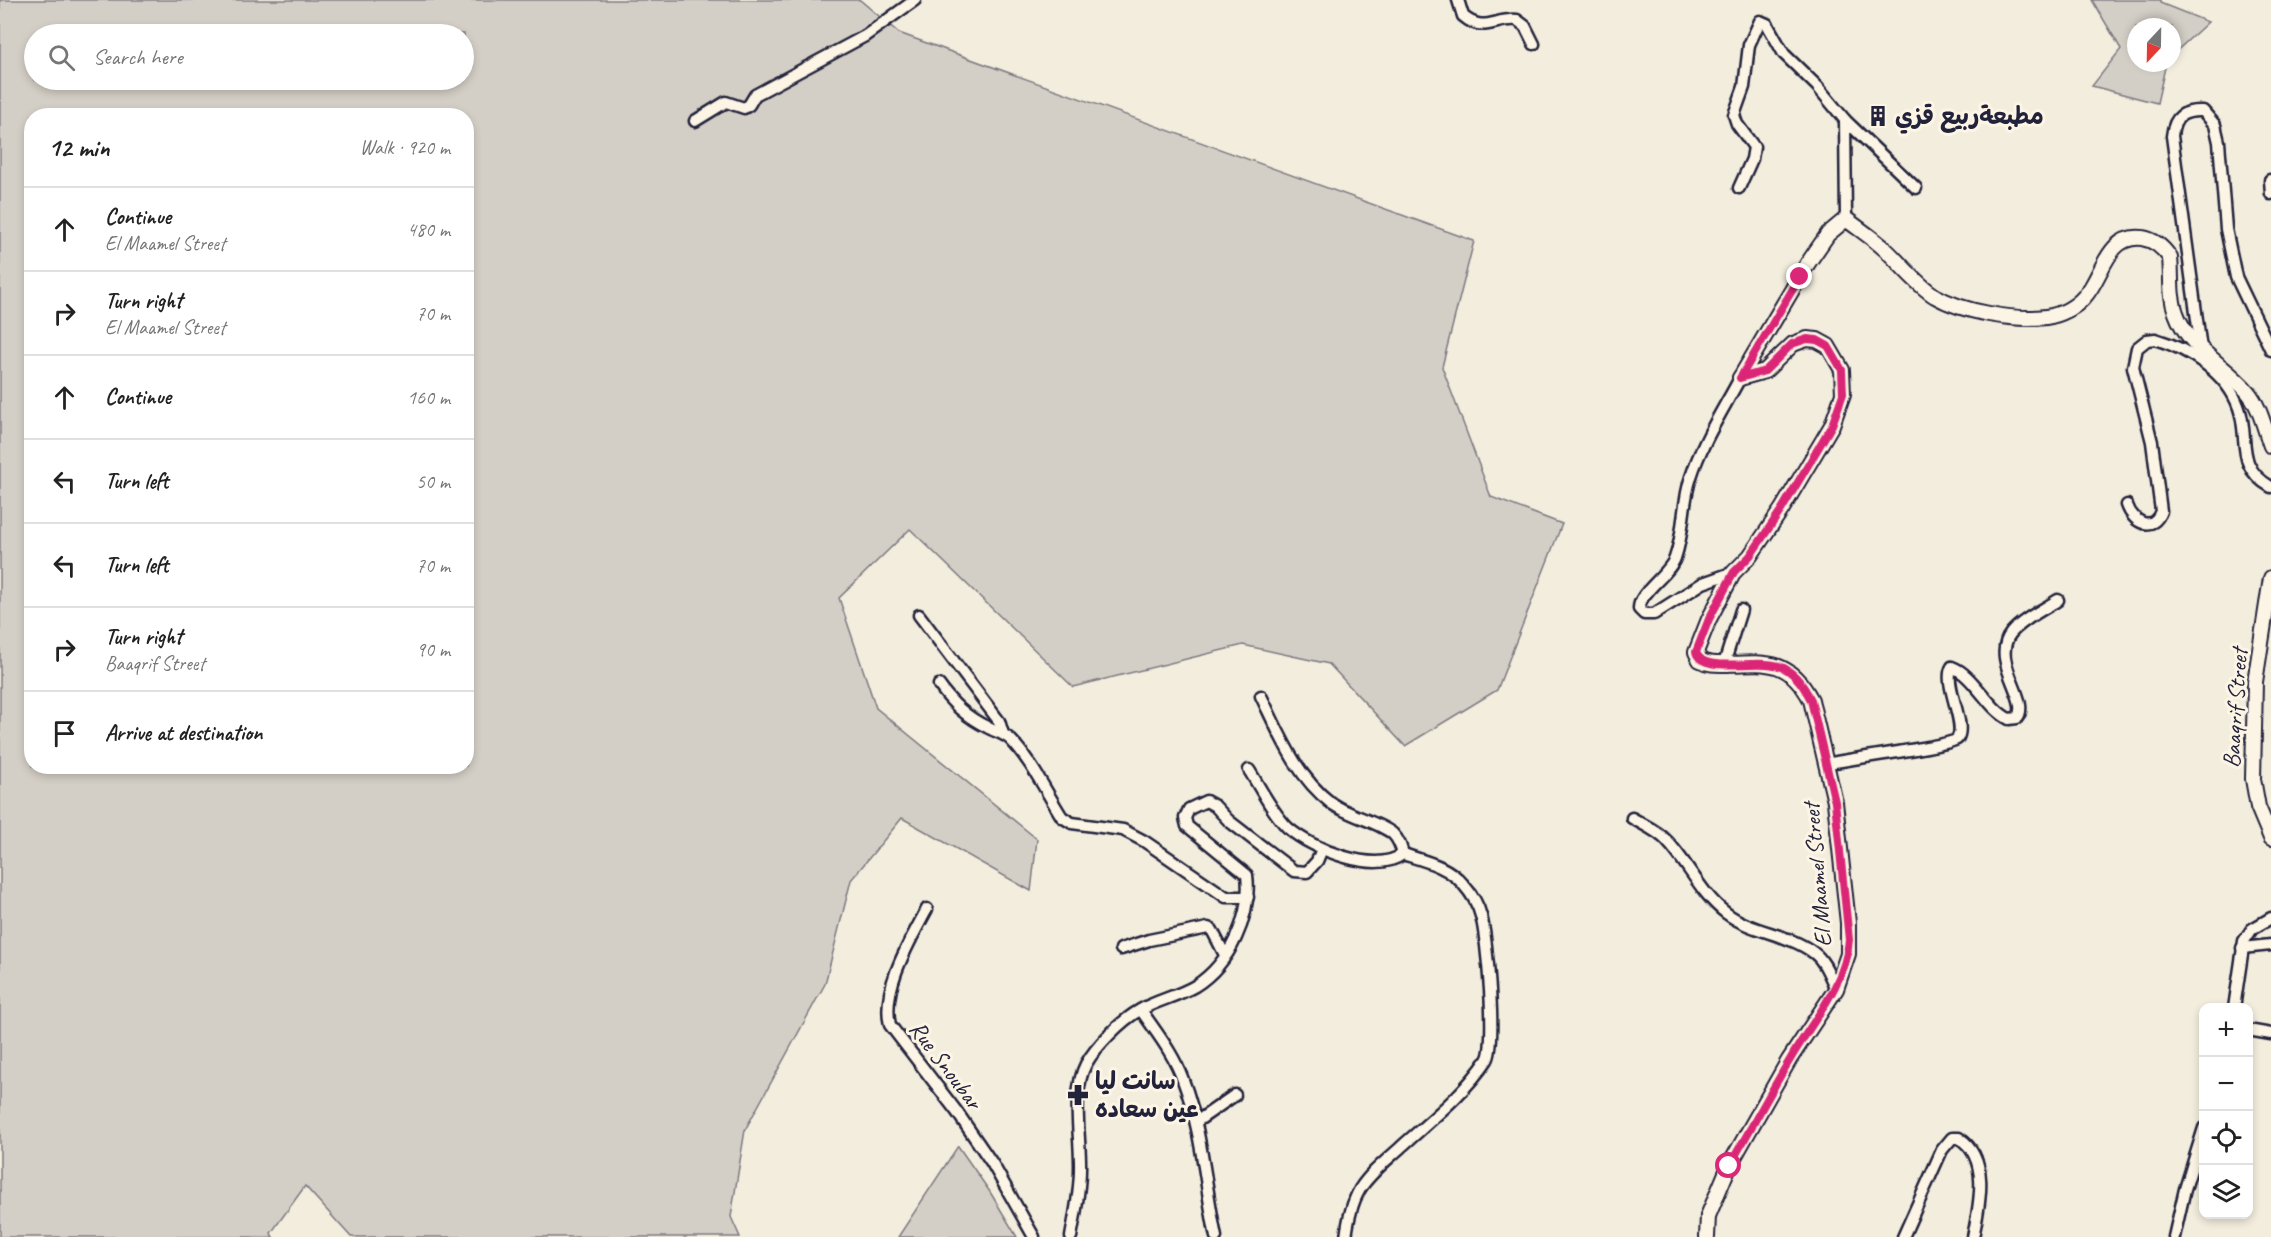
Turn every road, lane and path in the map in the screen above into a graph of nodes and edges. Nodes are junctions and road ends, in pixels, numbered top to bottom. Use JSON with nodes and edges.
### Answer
{"nodes":[{"id":1,"x":915,"y":0,"type":"edge"},
{"id":2,"x":1458,"y":0,"type":"edge"},
{"id":3,"x":1534,"y":44,"type":"dead end"},
{"id":4,"x":1845,"y":120,"type":"junction"},
{"id":5,"x":695,"y":121,"type":"dead end"},
{"id":6,"x":2270,"y":180,"type":"edge"},
{"id":7,"x":1739,"y":188,"type":"dead end"},
{"id":8,"x":1916,"y":188,"type":"dead end"},
{"id":9,"x":2271,"y":194,"type":"edge"},
{"id":10,"x":1845,"y":219,"type":"junction"},
{"id":11,"x":2201,"y":349,"type":"junction"},
{"id":12,"x":2271,"y":350,"type":"edge"},
{"id":13,"x":1740,"y":378,"type":"junction"},
{"id":14,"x":2271,"y":446,"type":"edge"},
{"id":15,"x":2271,"y":486,"type":"edge"},
{"id":16,"x":2127,"y":505,"type":"dead end"},
{"id":17,"x":1734,"y":572,"type":"junction"},
{"id":18,"x":2271,"y":578,"type":"edge"},
{"id":19,"x":2058,"y":600,"type":"dead end"},
{"id":20,"x":1741,"y":610,"type":"dead end"},
{"id":21,"x":920,"y":615,"type":"dead end"},
{"id":22,"x":1724,"y":664,"type":"junction"},
{"id":23,"x":939,"y":685,"type":"dead end"},
{"id":24,"x":1261,"y":696,"type":"dead end"},
{"id":25,"x":1003,"y":734,"type":"junction"},
{"id":26,"x":1826,"y":764,"type":"junction"},
{"id":27,"x":1249,"y":770,"type":"dead end"},
{"id":28,"x":1632,"y":818,"type":"dead end"},
{"id":29,"x":2271,"y":838,"type":"edge"},
{"id":30,"x":1322,"y":849,"type":"junction"},
{"id":31,"x":1403,"y":854,"type":"junction"},
{"id":32,"x":1248,"y":897,"type":"junction"},
{"id":33,"x":927,"y":909,"type":"dead end"},
{"id":34,"x":2271,"y":918,"type":"edge"},
{"id":35,"x":2271,"y":945,"type":"edge"},
{"id":36,"x":2242,"y":948,"type":"junction"},
{"id":37,"x":1121,"y":949,"type":"dead end"},
{"id":38,"x":1225,"y":955,"type":"junction"},
{"id":39,"x":1836,"y":989,"type":"junction"},
{"id":40,"x":2235,"y":1003,"type":"edge"},
{"id":41,"x":1141,"y":1010,"type":"junction"},
{"id":42,"x":2253,"y":1031,"type":"edge"},
{"id":43,"x":2271,"y":1034,"type":"edge"},
{"id":44,"x":1235,"y":1095,"type":"dead end"},
{"id":45,"x":1196,"y":1122,"type":"junction"},
{"id":46,"x":2199,"y":1144,"type":"edge"},
{"id":47,"x":1034,"y":1237,"type":"edge"},
{"id":48,"x":1071,"y":1237,"type":"edge"},
{"id":49,"x":1216,"y":1237,"type":"edge"},
{"id":50,"x":1346,"y":1237,"type":"edge"},
{"id":51,"x":1707,"y":1237,"type":"edge"},
{"id":52,"x":1903,"y":1237,"type":"edge"},
{"id":53,"x":1973,"y":1237,"type":"edge"},
{"id":54,"x":2174,"y":1237,"type":"edge"}],
"edges":[{"from":1,"to":5,"type":"street"},
{"from":2,"to":3,"type":"street"},
{"from":4,"to":7,"type":"street"},
{"from":4,"to":8,"type":"street"},
{"from":4,"to":10,"type":"street"},
{"from":6,"to":9,"type":"street"},
{"from":10,"to":11,"type":"street"},
{"from":10,"to":13,"type":"street"},
{"from":11,"to":12,"type":"street"},
{"from":11,"to":14,"type":"street"},
{"from":13,"to":17,"type":"street"},
{"from":13,"to":17,"type":"street"},
{"from":15,"to":16,"type":"street"},
{"from":17,"to":22,"type":"street","name":"El Maamel Street"},
{"from":18,"to":29,"type":"street","name":"Baaqrif Street"},
{"from":19,"to":26,"type":"street"},
{"from":20,"to":22,"type":"street"},
{"from":21,"to":25,"type":"street"},
{"from":22,"to":26,"type":"street","name":"El Maamel Street"},
{"from":23,"to":25,"type":"street"},
{"from":24,"to":31,"type":"street"},
{"from":25,"to":32,"type":"street"},
{"from":26,"to":39,"type":"street","name":"El Maamel Street"},
{"from":27,"to":30,"type":"street"},
{"from":28,"to":39,"type":"street"},
{"from":30,"to":31,"type":"street"},
{"from":30,"to":32,"type":"street"},
{"from":31,"to":50,"type":"street"},
{"from":32,"to":38,"type":"street"},
{"from":33,"to":47,"type":"street","name":"Rue Snoubar"},
{"from":34,"to":36,"type":"street"},
{"from":35,"to":36,"type":"street"},
{"from":36,"to":40,"type":"street"},
{"from":37,"to":38,"type":"street"},
{"from":38,"to":41,"type":"street"},
{"from":39,"to":51,"type":"street","name":"El Maamel Street"},
{"from":41,"to":45,"type":"street"},
{"from":41,"to":48,"type":"street"},
{"from":42,"to":43,"type":"street"},
{"from":44,"to":45,"type":"street"},
{"from":45,"to":49,"type":"street"},
{"from":46,"to":54,"type":"street"},
{"from":52,"to":53,"type":"street"}]}
